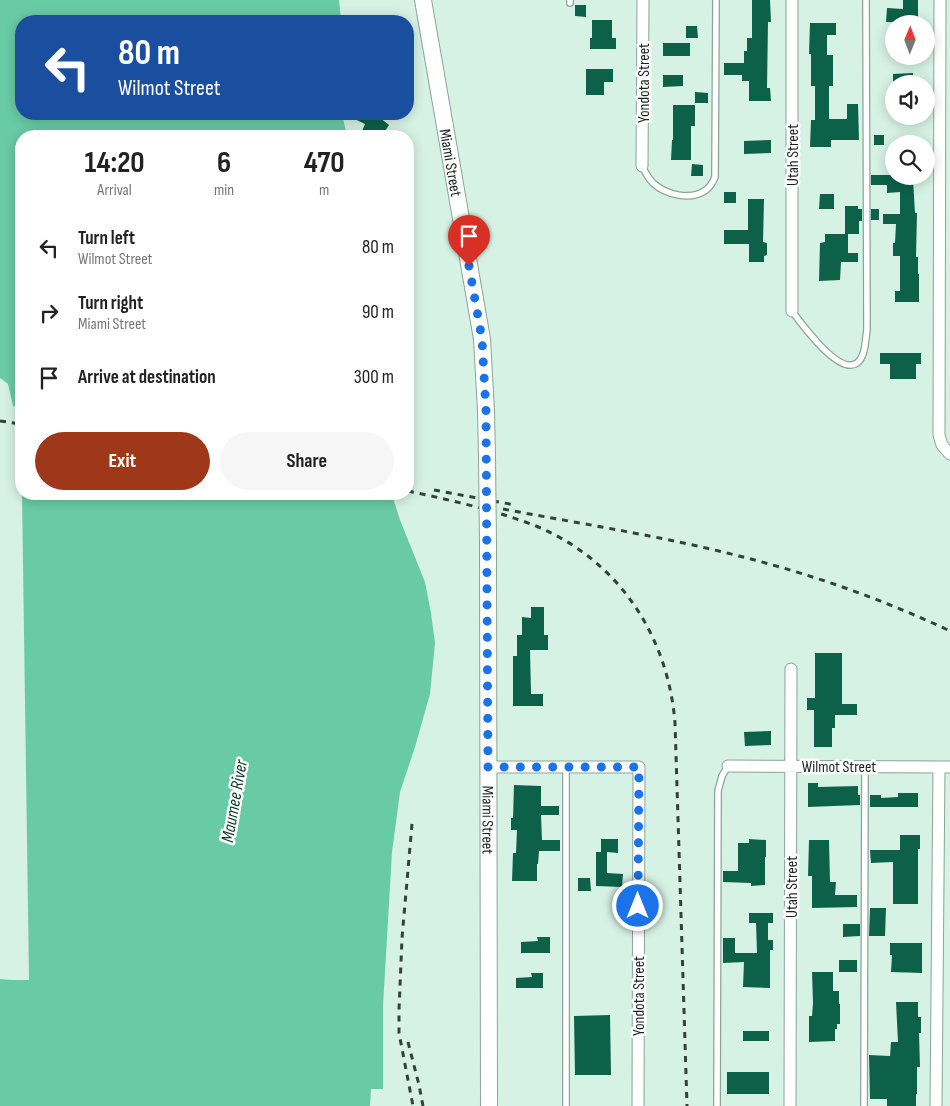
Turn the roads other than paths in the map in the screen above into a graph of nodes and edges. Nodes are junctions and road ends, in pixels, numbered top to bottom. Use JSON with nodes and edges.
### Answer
{"nodes":[{"id":1,"x":423,"y":0,"type":"edge"},
{"id":2,"x":643,"y":0,"type":"edge"},
{"id":3,"x":716,"y":0,"type":"edge"},
{"id":4,"x":792,"y":0,"type":"edge"},
{"id":5,"x":866,"y":0,"type":"edge"},
{"id":6,"x":940,"y":0,"type":"edge"},
{"id":7,"x":642,"y":166,"type":"joint"},
{"id":8,"x":792,"y":310,"type":"joint"},
{"id":9,"x":950,"y":454,"type":"edge"},
{"id":10,"x":791,"y":669,"type":"dead end"},
{"id":11,"x":728,"y":766,"type":"joint"},
{"id":12,"x":791,"y":766,"type":"junction"},
{"id":13,"x":865,"y":766,"type":"junction"},
{"id":14,"x":488,"y":767,"type":"junction"},
{"id":15,"x":566,"y":767,"type":"junction"},
{"id":16,"x":944,"y":767,"type":"edge"},
{"id":17,"x":489,"y":1083,"type":"junction"},
{"id":18,"x":489,"y":1106,"type":"edge"},
{"id":19,"x":499,"y":1106,"type":"edge"},
{"id":20,"x":566,"y":1106,"type":"edge"},
{"id":21,"x":638,"y":1106,"type":"edge"},
{"id":22,"x":717,"y":1106,"type":"edge"},
{"id":23,"x":790,"y":1106,"type":"edge"},
{"id":24,"x":864,"y":1106,"type":"edge"},
{"id":25,"x":936,"y":1106,"type":"edge"}],
"edges":[{"from":1,"to":14,"type":"street","name":"Miami Street","bridge":true},
{"from":2,"to":7,"type":"street","name":"Yondota Street"},
{"from":3,"to":7,"type":"lane"},
{"from":4,"to":8,"type":"street","name":"Utah Street"},
{"from":5,"to":8,"type":"lane"},
{"from":6,"to":9,"type":"street"},
{"from":10,"to":12,"type":"street","name":"Utah Street"},
{"from":11,"to":12,"type":"street","name":"Wilmot Street"},
{"from":11,"to":22,"type":"lane"},
{"from":12,"to":13,"type":"street","name":"Wilmot Street"},
{"from":12,"to":23,"type":"street","name":"Utah Street"},
{"from":13,"to":16,"type":"street","name":"Wilmot Street"},
{"from":13,"to":24,"type":"lane"},
{"from":14,"to":15,"type":"street"},
{"from":14,"to":17,"type":"street","name":"Miami Street"},
{"from":15,"to":20,"type":"lane"},
{"from":15,"to":21,"type":"street","name":"Yondota Street"},
{"from":16,"to":25,"type":"street"},
{"from":17,"to":18,"type":"street","name":"Miami Street"},
{"from":17,"to":19,"type":"street"}]}
